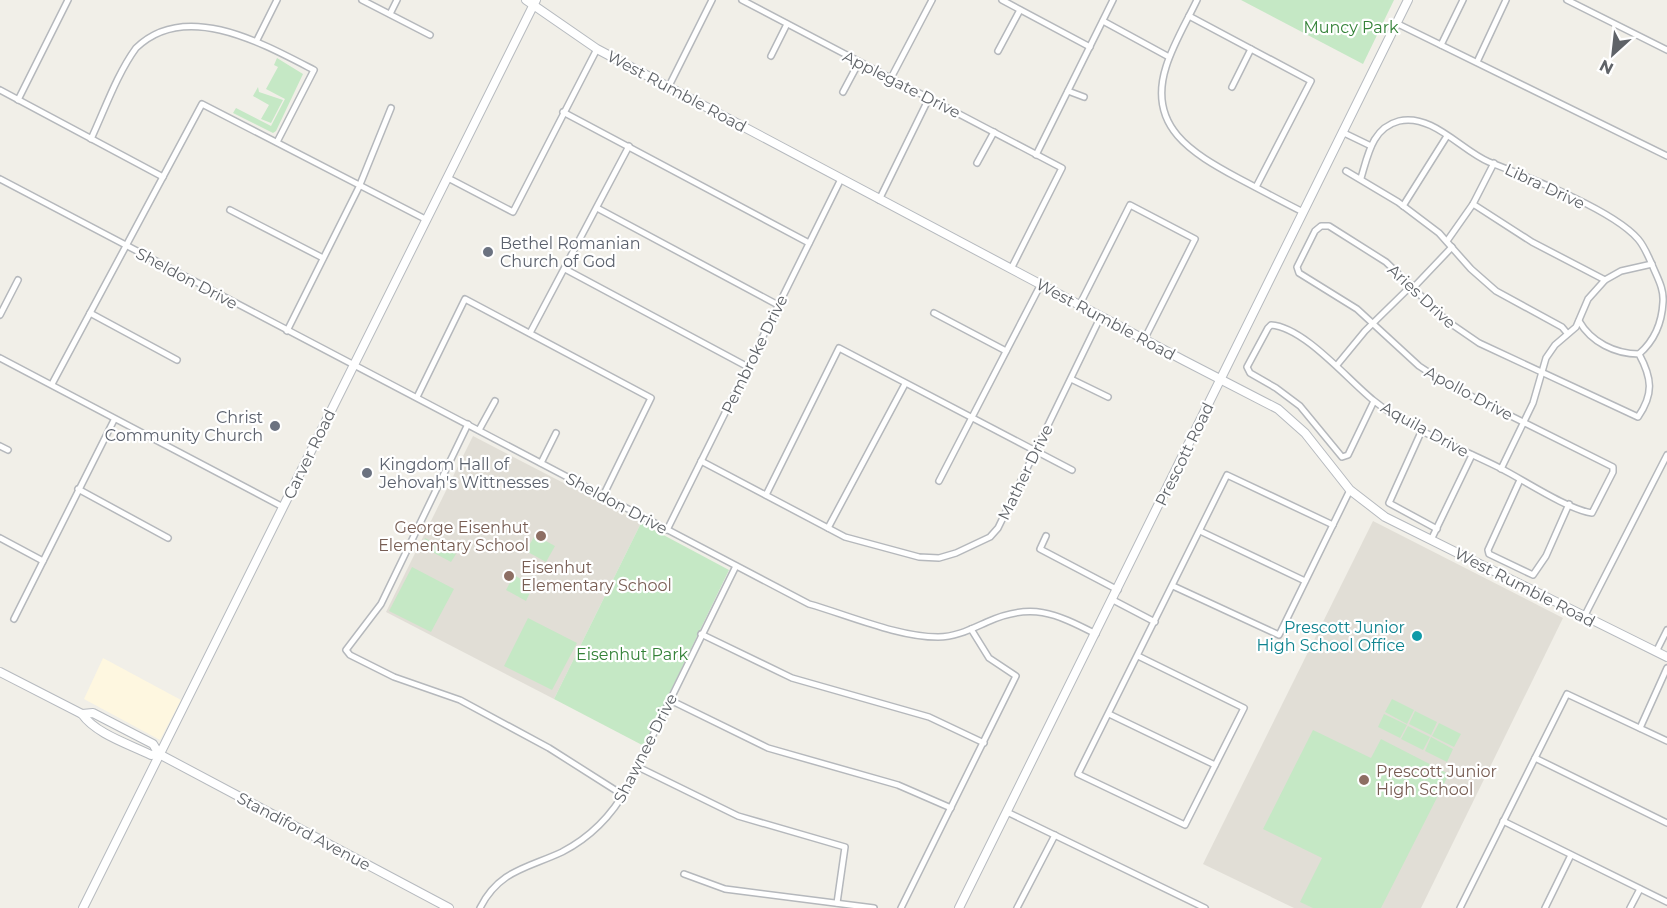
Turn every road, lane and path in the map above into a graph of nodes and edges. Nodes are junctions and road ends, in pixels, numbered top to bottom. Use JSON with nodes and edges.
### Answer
{"nodes":[{"id":1,"x":68,"y":0,"type":"edge"},
{"id":2,"x":277,"y":0,"type":"edge"},
{"id":3,"x":362,"y":0,"type":"edge"},
{"id":4,"x":397,"y":0,"type":"edge"},
{"id":5,"x":712,"y":0,"type":"edge"},
{"id":6,"x":742,"y":0,"type":"edge"},
{"id":7,"x":932,"y":0,"type":"edge"},
{"id":8,"x":1002,"y":0,"type":"edge"},
{"id":9,"x":1113,"y":0,"type":"edge"},
{"id":10,"x":1197,"y":0,"type":"edge"},
{"id":11,"x":1408,"y":0,"type":"edge"},
{"id":12,"x":1463,"y":0,"type":"edge"},
{"id":13,"x":1506,"y":0,"type":"edge"},
{"id":14,"x":1568,"y":0,"type":"edge"},
{"id":15,"x":532,"y":2,"type":"edge"},
{"id":16,"x":1020,"y":10,"type":"junction"},
{"id":17,"x":390,"y":14,"type":"junction"},
{"id":18,"x":1190,"y":16,"type":"junction"},
{"id":19,"x":183,"y":19,"type":"dead end"},
{"id":20,"x":1103,"y":21,"type":"junction"},
{"id":21,"x":1396,"y":23,"type":"junction"},
{"id":22,"x":224,"y":24,"type":"dead end"},
{"id":23,"x":787,"y":24,"type":"junction"},
{"id":24,"x":430,"y":35,"type":"dead end"},
{"id":25,"x":257,"y":40,"type":"junction"},
{"id":26,"x":1441,"y":45,"type":"junction"},
{"id":27,"x":1090,"y":47,"type":"junction"},
{"id":28,"x":597,"y":49,"type":"junction"},
{"id":29,"x":1251,"y":49,"type":"junction"},
{"id":30,"x":1667,"y":50,"type":"edge"},
{"id":31,"x":998,"y":51,"type":"dead end"},
{"id":32,"x":771,"y":56,"type":"dead end"},
{"id":33,"x":1169,"y":57,"type":"junction"},
{"id":34,"x":859,"y":62,"type":"junction"},
{"id":35,"x":1476,"y":62,"type":"junction"},
{"id":36,"x":891,"y":78,"type":"junction"},
{"id":37,"x":669,"y":86,"type":"junction"},
{"id":38,"x":1232,"y":87,"type":"dead end"},
{"id":39,"x":0,"y":90,"type":"edge"},
{"id":40,"x":1068,"y":91,"type":"junction"},
{"id":41,"x":843,"y":92,"type":"dead end"},
{"id":42,"x":929,"y":98,"type":"junction"},
{"id":43,"x":1084,"y":98,"type":"dead end"},
{"id":44,"x":18,"y":100,"type":"junction"},
{"id":45,"x":391,"y":108,"type":"dead end"},
{"id":46,"x":563,"y":112,"type":"junction"},
{"id":47,"x":994,"y":132,"type":"junction"},
{"id":48,"x":1342,"y":132,"type":"junction"},
{"id":49,"x":1447,"y":136,"type":"junction"},
{"id":50,"x":90,"y":138,"type":"junction"},
{"id":51,"x":277,"y":142,"type":"junction"},
{"id":52,"x":629,"y":146,"type":"junction"},
{"id":53,"x":1371,"y":146,"type":"junction"},
{"id":54,"x":1036,"y":155,"type":"junction"},
{"id":55,"x":1667,"y":156,"type":"edge"},
{"id":56,"x":977,"y":163,"type":"dead end"},
{"id":57,"x":1494,"y":164,"type":"junction"},
{"id":58,"x":1346,"y":171,"type":"dead end"},
{"id":59,"x":163,"y":177,"type":"junction"},
{"id":60,"x":448,"y":178,"type":"junction"},
{"id":61,"x":1361,"y":178,"type":"junction"},
{"id":62,"x":0,"y":179,"type":"edge"},
{"id":63,"x":841,"y":179,"type":"junction"},
{"id":64,"x":359,"y":187,"type":"junction"},
{"id":65,"x":1256,"y":188,"type":"junction"},
{"id":66,"x":879,"y":200,"type":"junction"},
{"id":67,"x":1473,"y":204,"type":"junction"},
{"id":68,"x":1404,"y":206,"type":"junction"},
{"id":69,"x":597,"y":208,"type":"junction"},
{"id":70,"x":230,"y":210,"type":"dead end"},
{"id":71,"x":1303,"y":212,"type":"junction"},
{"id":72,"x":427,"y":220,"type":"junction"},
{"id":73,"x":1447,"y":241,"type":"junction"},
{"id":74,"x":809,"y":243,"type":"junction"},
{"id":75,"x":126,"y":246,"type":"junction"},
{"id":76,"x":1452,"y":247,"type":"junction"},
{"id":77,"x":322,"y":258,"type":"junction"},
{"id":78,"x":1652,"y":264,"type":"junction"},
{"id":79,"x":565,"y":269,"type":"junction"},
{"id":80,"x":1011,"y":269,"type":"junction"},
{"id":81,"x":1297,"y":270,"type":"joint"},
{"id":82,"x":18,"y":280,"type":"dead end"},
{"id":83,"x":1605,"y":280,"type":"junction"},
{"id":84,"x":1041,"y":284,"type":"junction"},
{"id":85,"x":1413,"y":286,"type":"junction"},
{"id":86,"x":1080,"y":304,"type":"junction"},
{"id":87,"x":778,"y":305,"type":"junction"},
{"id":88,"x":90,"y":313,"type":"junction"},
{"id":89,"x":934,"y":313,"type":"dead end"},
{"id":90,"x":0,"y":315,"type":"edge"},
{"id":91,"x":1101,"y":316,"type":"junction"},
{"id":92,"x":1579,"y":321,"type":"junction"},
{"id":93,"x":1374,"y":323,"type":"junction"},
{"id":94,"x":287,"y":331,"type":"junction"},
{"id":95,"x":530,"y":333,"type":"junction"},
{"id":96,"x":1567,"y":333,"type":"junction"},
{"id":97,"x":1145,"y":338,"type":"junction"},
{"id":98,"x":1006,"y":351,"type":"junction"},
{"id":99,"x":1639,"y":354,"type":"junction"},
{"id":100,"x":0,"y":358,"type":"edge"},
{"id":101,"x":177,"y":360,"type":"dead end"},
{"id":102,"x":354,"y":363,"type":"junction"},
{"id":103,"x":1337,"y":365,"type":"junction"},
{"id":104,"x":747,"y":367,"type":"junction"},
{"id":105,"x":1542,"y":374,"type":"junction"},
{"id":106,"x":1222,"y":378,"type":"junction"},
{"id":107,"x":1071,"y":379,"type":"junction"},
{"id":108,"x":52,"y":384,"type":"junction"},
{"id":109,"x":906,"y":384,"type":"junction"},
{"id":110,"x":417,"y":397,"type":"junction"},
{"id":111,"x":1108,"y":397,"type":"dead end"},
{"id":112,"x":495,"y":401,"type":"dead end"},
{"id":113,"x":1374,"y":401,"type":"junction"},
{"id":114,"x":971,"y":419,"type":"junction"},
{"id":115,"x":114,"y":420,"type":"junction"},
{"id":116,"x":1523,"y":423,"type":"junction"},
{"id":117,"x":468,"y":424,"type":"junction"},
{"id":118,"x":479,"y":430,"type":"junction"},
{"id":119,"x":1422,"y":430,"type":"junction"},
{"id":120,"x":556,"y":433,"type":"dead end"},
{"id":121,"x":0,"y":446,"type":"edge"},
{"id":122,"x":8,"y":450,"type":"dead end"},
{"id":123,"x":1035,"y":452,"type":"junction"},
{"id":124,"x":1667,"y":455,"type":"edge"},
{"id":125,"x":1472,"y":456,"type":"junction"},
{"id":126,"x":701,"y":461,"type":"junction"},
{"id":127,"x":541,"y":463,"type":"junction"},
{"id":128,"x":1501,"y":469,"type":"junction"},
{"id":129,"x":1072,"y":470,"type":"dead end"},
{"id":130,"x":1520,"y":480,"type":"junction"},
{"id":131,"x":939,"y":481,"type":"dead end"},
{"id":132,"x":78,"y":489,"type":"junction"},
{"id":133,"x":1350,"y":490,"type":"junction"},
{"id":134,"x":766,"y":495,"type":"junction"},
{"id":135,"x":603,"y":496,"type":"junction"},
{"id":136,"x":1569,"y":504,"type":"junction"},
{"id":137,"x":283,"y":507,"type":"junction"},
{"id":138,"x":1592,"y":513,"type":"joint"},
{"id":139,"x":1333,"y":525,"type":"junction"},
{"id":140,"x":828,"y":528,"type":"junction"},
{"id":141,"x":667,"y":530,"type":"junction"},
{"id":142,"x":1200,"y":531,"type":"junction"},
{"id":143,"x":1434,"y":534,"type":"junction"},
{"id":144,"x":1046,"y":536,"type":"dead end"},
{"id":145,"x":0,"y":538,"type":"edge"},
{"id":146,"x":168,"y":538,"type":"dead end"},
{"id":147,"x":43,"y":561,"type":"junction"},
{"id":148,"x":736,"y":566,"type":"junction"},
{"id":149,"x":1305,"y":581,"type":"junction"},
{"id":150,"x":1173,"y":585,"type":"junction"},
{"id":151,"x":1118,"y":590,"type":"junction"},
{"id":152,"x":1113,"y":600,"type":"junction"},
{"id":153,"x":1584,"y":617,"type":"junction"},
{"id":154,"x":14,"y":619,"type":"dead end"},
{"id":155,"x":1155,"y":622,"type":"junction"},
{"id":156,"x":971,"y":629,"type":"junction"},
{"id":157,"x":1667,"y":630,"type":"edge"},
{"id":158,"x":701,"y":634,"type":"junction"},
{"id":159,"x":1096,"y":634,"type":"junction"},
{"id":160,"x":1656,"y":652,"type":"junction"},
{"id":161,"x":1138,"y":656,"type":"junction"},
{"id":162,"x":1667,"y":657,"type":"edge"},
{"id":163,"x":1667,"y":668,"type":"edge"},
{"id":164,"x":0,"y":672,"type":"edge"},
{"id":165,"x":670,"y":700,"type":"junction"},
{"id":166,"x":1109,"y":714,"type":"junction"},
{"id":167,"x":1640,"y":728,"type":"junction"},
{"id":168,"x":1667,"y":741,"type":"edge"},
{"id":169,"x":984,"y":743,"type":"junction"},
{"id":170,"x":159,"y":754,"type":"junction"},
{"id":171,"x":1535,"y":758,"type":"junction"},
{"id":172,"x":1215,"y":765,"type":"junction"},
{"id":173,"x":638,"y":767,"type":"junction"},
{"id":174,"x":623,"y":795,"type":"junction"},
{"id":175,"x":951,"y":808,"type":"junction"},
{"id":176,"x":1007,"y":812,"type":"junction"},
{"id":177,"x":1503,"y":821,"type":"junction"},
{"id":178,"x":1667,"y":823,"type":"edge"},
{"id":179,"x":1055,"y":835,"type":"junction"},
{"id":180,"x":1571,"y":855,"type":"junction"},
{"id":181,"x":684,"y":874,"type":"dead end"},
{"id":182,"x":1640,"y":889,"type":"junction"},
{"id":183,"x":1667,"y":902,"type":"edge"},
{"id":184,"x":837,"y":903,"type":"junction"},
{"id":185,"x":83,"y":908,"type":"edge"},
{"id":186,"x":449,"y":908,"type":"edge"},
{"id":187,"x":480,"y":908,"type":"edge"},
{"id":188,"x":874,"y":908,"type":"edge"},
{"id":189,"x":901,"y":908,"type":"edge"},
{"id":190,"x":959,"y":908,"type":"edge"},
{"id":191,"x":1017,"y":908,"type":"edge"},
{"id":192,"x":1205,"y":908,"type":"edge"},
{"id":193,"x":1460,"y":908,"type":"edge"},
{"id":194,"x":1545,"y":908,"type":"edge"},
{"id":195,"x":1630,"y":908,"type":"edge"}],
"edges":[{"from":1,"to":44,"type":"street"},
{"from":2,"to":25,"type":"street"},
{"from":3,"to":17,"type":"street"},
{"from":4,"to":17,"type":"street"},
{"from":5,"to":37,"type":"street"},
{"from":6,"to":23,"type":"street","name":"Applegate Drive"},
{"from":7,"to":36,"type":"street"},
{"from":8,"to":16,"type":"street"},
{"from":9,"to":20,"type":"street"},
{"from":10,"to":18,"type":"street"},
{"from":11,"to":21,"type":"street","name":"Prescott Road"},
{"from":12,"to":26,"type":"street"},
{"from":13,"to":35,"type":"street"},
{"from":14,"to":30,"type":"street"},
{"from":15,"to":28,"type":"street","name":"West Rumble Road"},
{"from":15,"to":60,"type":"street","name":"Carver Road"},
{"from":16,"to":27,"type":"street"},
{"from":16,"to":31,"type":"street"},
{"from":17,"to":24,"type":"street"},
{"from":18,"to":29,"type":"street"},
{"from":18,"to":33,"type":"street"},
{"from":19,"to":50,"type":"street"},
{"from":20,"to":27,"type":"street"},
{"from":20,"to":33,"type":"street"},
{"from":21,"to":26,"type":"street"},
{"from":21,"to":48,"type":"street","name":"Prescott Road"},
{"from":22,"to":25,"type":"street"},
{"from":23,"to":32,"type":"street"},
{"from":23,"to":34,"type":"street","name":"Applegate Drive"},
{"from":25,"to":51,"type":"street"},
{"from":26,"to":35,"type":"street"},
{"from":27,"to":40,"type":"street"},
{"from":28,"to":37,"type":"street","name":"West Rumble Road"},
{"from":28,"to":46,"type":"street"},
{"from":29,"to":38,"type":"street"},
{"from":29,"to":65,"type":"street"},
{"from":33,"to":65,"type":"street"},
{"from":34,"to":36,"type":"street","name":"Applegate Drive"},
{"from":34,"to":41,"type":"street"},
{"from":35,"to":55,"type":"street"},
{"from":36,"to":42,"type":"street","name":"Applegate Drive"},
{"from":37,"to":63,"type":"street","name":"West Rumble Road"},
{"from":39,"to":44,"type":"street"},
{"from":40,"to":43,"type":"street"},
{"from":40,"to":54,"type":"street"},
{"from":42,"to":47,"type":"street","name":"Applegate Drive"},
{"from":42,"to":66,"type":"street"},
{"from":44,"to":50,"type":"street"},
{"from":45,"to":64,"type":"street"},
{"from":46,"to":52,"type":"street"},
{"from":46,"to":60,"type":"street"},
{"from":47,"to":54,"type":"street","name":"Applegate Drive"},
{"from":47,"to":56,"type":"street"},
{"from":48,"to":53,"type":"street"},
{"from":48,"to":71,"type":"street","name":"Prescott Road"},
{"from":49,"to":53,"type":"street","name":"Libra Drive"},
{"from":49,"to":57,"type":"street","name":"Libra Drive"},
{"from":49,"to":68,"type":"street"},
{"from":50,"to":59,"type":"street"},
{"from":51,"to":59,"type":"street"},
{"from":51,"to":64,"type":"street"},
{"from":52,"to":69,"type":"street"},
{"from":52,"to":74,"type":"street"},
{"from":53,"to":61,"type":"street","name":"Libra Drive"},
{"from":54,"to":80,"type":"street","name":"Applegate Drive"},
{"from":57,"to":67,"type":"street"},
{"from":57,"to":78,"type":"street","name":"Libra Drive"},
{"from":58,"to":61,"type":"street"},
{"from":59,"to":75,"type":"street"},
{"from":60,"to":72,"type":"street","name":"Carver Road"},
{"from":61,"to":68,"type":"street"},
{"from":62,"to":75,"type":"street","name":"Sheldon Drive"},
{"from":63,"to":66,"type":"street","name":"West Rumble Road"},
{"from":63,"to":74,"type":"street","name":"Pembroke Drive"},
{"from":64,"to":72,"type":"street"},
{"from":64,"to":77,"type":"street"},
{"from":65,"to":71,"type":"street"},
{"from":66,"to":80,"type":"street","name":"West Rumble Road"},
{"from":67,"to":73,"type":"street"},
{"from":67,"to":83,"type":"street"},
{"from":68,"to":73,"type":"street"},
{"from":69,"to":79,"type":"street"},
{"from":69,"to":87,"type":"street"},
{"from":70,"to":77,"type":"street"},
{"from":71,"to":106,"type":"street","name":"Prescott Road"},
{"from":72,"to":102,"type":"street","name":"Carver Road"},
{"from":73,"to":76,"type":"street"},
{"from":74,"to":87,"type":"street","name":"Pembroke Drive"},
{"from":75,"to":88,"type":"street"},
{"from":75,"to":94,"type":"street","name":"Sheldon Drive"},
{"from":76,"to":85,"type":"street"},
{"from":76,"to":96,"type":"street"},
{"from":77,"to":94,"type":"street"},
{"from":78,"to":83,"type":"street"},
{"from":78,"to":99,"type":"street","name":"Libra Drive"},
{"from":79,"to":95,"type":"street"},
{"from":79,"to":104,"type":"street"},
{"from":80,"to":84,"type":"street","name":"West Rumble Road"},
{"from":81,"to":85,"type":"street","name":"Aries Drive"},
{"from":81,"to":93,"type":"street","name":"Apollo Drive"},
{"from":82,"to":90,"type":"street"},
{"from":83,"to":92,"type":"street"},
{"from":84,"to":86,"type":"street","name":"West Rumble Road"},
{"from":84,"to":98,"type":"street"},
{"from":85,"to":93,"type":"street"},
{"from":85,"to":105,"type":"street","name":"Aries Drive"},
{"from":86,"to":91,"type":"street","name":"West Rumble Road"},
{"from":86,"to":97,"type":"street"},
{"from":87,"to":104,"type":"street","name":"Pembroke Drive"},
{"from":88,"to":101,"type":"street"},
{"from":88,"to":108,"type":"street"},
{"from":89,"to":98,"type":"street"},
{"from":91,"to":97,"type":"street","name":"West Rumble Road"},
{"from":91,"to":107,"type":"street","name":"Mather Drive"},
{"from":92,"to":96,"type":"street"},
{"from":92,"to":99,"type":"street"},
{"from":93,"to":103,"type":"street"},
{"from":93,"to":116,"type":"street","name":"Apollo Drive"},
{"from":94,"to":102,"type":"street","name":"Sheldon Drive"},
{"from":95,"to":110,"type":"street"},
{"from":95,"to":135,"type":"street"},
{"from":96,"to":105,"type":"street"},
{"from":97,"to":106,"type":"street","name":"West Rumble Road"},
{"from":98,"to":114,"type":"street"},
{"from":99,"to":105,"type":"street","name":"Aries Drive"},
{"from":100,"to":108,"type":"street"},
{"from":102,"to":110,"type":"street","name":"Sheldon Drive"},
{"from":102,"to":137,"type":"street","name":"Carver Road"},
{"from":103,"to":113,"type":"street","name":"Aquila Drive"},
{"from":103,"to":113,"type":"street","name":"Aquila Drive"},
{"from":104,"to":126,"type":"street","name":"Pembroke Drive"},
{"from":105,"to":116,"type":"street"},
{"from":106,"to":133,"type":"street","name":"West Rumble Road"},
{"from":106,"to":151,"type":"street","name":"Prescott Road"},
{"from":107,"to":111,"type":"street"},
{"from":107,"to":123,"type":"street","name":"Mather Drive"},
{"from":108,"to":115,"type":"street"},
{"from":109,"to":114,"type":"street"},
{"from":109,"to":134,"type":"street"},
{"from":109,"to":140,"type":"street"},
{"from":110,"to":117,"type":"street","name":"Sheldon Drive"},
{"from":112,"to":118,"type":"street"},
{"from":113,"to":119,"type":"street","name":"Aquila Drive"},
{"from":114,"to":123,"type":"street"},
{"from":114,"to":131,"type":"street"},
{"from":115,"to":132,"type":"street"},
{"from":115,"to":137,"type":"street"},
{"from":116,"to":128,"type":"street"},
{"from":116,"to":138,"type":"street","name":"Apollo Drive"},
{"from":117,"to":118,"type":"street","name":"Sheldon Drive"},
{"from":117,"to":174,"type":"street"},
{"from":118,"to":127,"type":"street","name":"Sheldon Drive"},
{"from":119,"to":125,"type":"street","name":"Aquila Drive"},
{"from":119,"to":143,"type":"street"},
{"from":120,"to":127,"type":"street"},
{"from":121,"to":122,"type":"street"},
{"from":123,"to":129,"type":"street"},
{"from":123,"to":140,"type":"street","name":"Mather Drive"},
{"from":124,"to":153,"type":"street"},
{"from":125,"to":128,"type":"street","name":"Aquila Drive"},
{"from":125,"to":143,"type":"street"},
{"from":126,"to":134,"type":"street","name":"Mather Drive"},
{"from":126,"to":141,"type":"street","name":"Pembroke Drive"},
{"from":127,"to":135,"type":"street","name":"Sheldon Drive"},
{"from":128,"to":130,"type":"street","name":"Aquila Drive"},
{"from":130,"to":136,"type":"street","name":"Aquila Drive"},
{"from":130,"to":136,"type":"street"},
{"from":132,"to":146,"type":"street"},
{"from":132,"to":147,"type":"street"},
{"from":133,"to":139,"type":"street"},
{"from":133,"to":143,"type":"street","name":"West Rumble Road"},
{"from":134,"to":140,"type":"street","name":"Mather Drive"},
{"from":135,"to":141,"type":"street","name":"Sheldon Drive"},
{"from":136,"to":138,"type":"street","name":"Aquila Drive"},
{"from":137,"to":170,"type":"street","name":"Carver Road"},
{"from":139,"to":142,"type":"street"},
{"from":139,"to":149,"type":"street"},
{"from":141,"to":148,"type":"street","name":"Sheldon Drive"},
{"from":142,"to":149,"type":"street"},
{"from":142,"to":150,"type":"street"},
{"from":143,"to":153,"type":"street","name":"West Rumble Road"},
{"from":144,"to":151,"type":"street"},
{"from":145,"to":147,"type":"street"},
{"from":147,"to":154,"type":"street"},
{"from":148,"to":156,"type":"street","name":"Sheldon Drive"},
{"from":148,"to":158,"type":"street","name":"Shawnee Drive"},
{"from":149,"to":150,"type":"street"},
{"from":150,"to":155,"type":"street"},
{"from":151,"to":152,"type":"street","name":"Prescott Road"},
{"from":152,"to":155,"type":"street"},
{"from":152,"to":159,"type":"street","name":"Prescott Road"},
{"from":153,"to":160,"type":"street","name":"West Rumble Road"},
{"from":155,"to":161,"type":"street"},
{"from":156,"to":159,"type":"street","name":"Sheldon Drive"},
{"from":156,"to":169,"type":"street"},
{"from":157,"to":160,"type":"street"},
{"from":158,"to":165,"type":"street","name":"Shawnee Drive"},
{"from":158,"to":169,"type":"street"},
{"from":159,"to":176,"type":"street","name":"Prescott Road"},
{"from":160,"to":162,"type":"street","name":"West Rumble Road"},
{"from":161,"to":166,"type":"street"},
{"from":161,"to":172,"type":"street"},
{"from":163,"to":167,"type":"street"},
{"from":164,"to":170,"type":"street","name":"Standiford Avenue"},
{"from":165,"to":173,"type":"street","name":"Shawnee Drive"},
{"from":165,"to":175,"type":"street"},
{"from":166,"to":172,"type":"street"},
{"from":166,"to":172,"type":"street"},
{"from":167,"to":168,"type":"street"},
{"from":167,"to":171,"type":"street"},
{"from":169,"to":175,"type":"street"},
{"from":170,"to":185,"type":"street","name":"Carver Road"},
{"from":170,"to":186,"type":"street","name":"Standiford Avenue"},
{"from":171,"to":177,"type":"street"},
{"from":171,"to":178,"type":"street"},
{"from":173,"to":174,"type":"street","name":"Shawnee Drive"},
{"from":173,"to":184,"type":"street"},
{"from":174,"to":187,"type":"street","name":"Shawnee Drive"},
{"from":175,"to":189,"type":"street"},
{"from":176,"to":179,"type":"street"},
{"from":176,"to":190,"type":"street","name":"Prescott Road"},
{"from":177,"to":180,"type":"street"},
{"from":177,"to":193,"type":"street"},
{"from":179,"to":191,"type":"street"},
{"from":179,"to":192,"type":"street"},
{"from":180,"to":182,"type":"street"},
{"from":180,"to":194,"type":"street"},
{"from":181,"to":184,"type":"street"},
{"from":182,"to":183,"type":"street"},
{"from":182,"to":195,"type":"street"},
{"from":184,"to":188,"type":"street"}]}
